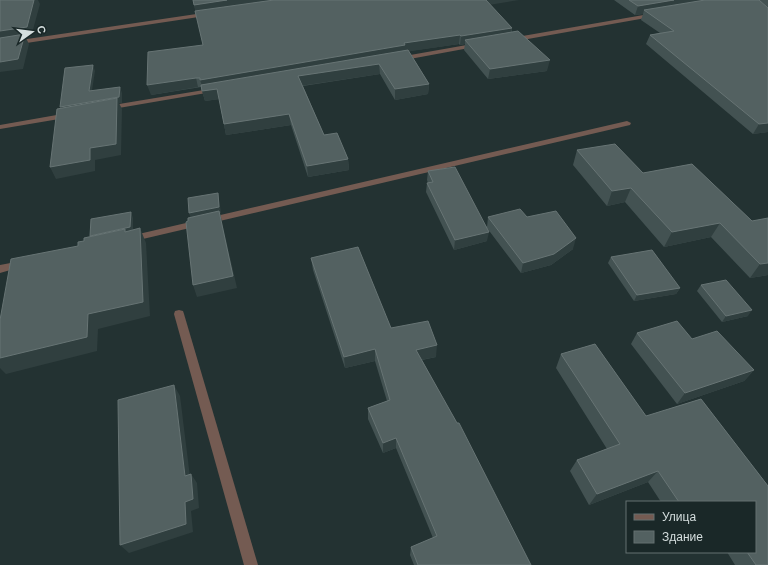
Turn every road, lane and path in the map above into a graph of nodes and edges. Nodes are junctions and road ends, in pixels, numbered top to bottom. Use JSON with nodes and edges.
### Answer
{"nodes":[{"id":1,"x":214,"y":14,"type":"edge"},
{"id":2,"x":658,"y":14,"type":"edge"},
{"id":3,"x":507,"y":40,"type":"edge"},
{"id":4,"x":0,"y":44,"type":"edge"},
{"id":5,"x":484,"y":44,"type":"edge"},
{"id":6,"x":393,"y":60,"type":"edge"},
{"id":7,"x":221,"y":89,"type":"edge"},
{"id":8,"x":98,"y":110,"type":"edge"},
{"id":9,"x":75,"y":114,"type":"edge"},
{"id":10,"x":627,"y":123,"type":"dead end"},
{"id":11,"x":0,"y":127,"type":"edge"},
{"id":12,"x":121,"y":241,"type":"edge"},
{"id":13,"x":30,"y":262,"type":"edge"},
{"id":14,"x":0,"y":269,"type":"edge"},
{"id":15,"x":179,"y":314,"type":"dead end"},
{"id":16,"x":251,"y":565,"type":"edge"}],
"edges":[{"from":1,"to":4,"type":"lane"},
{"from":2,"to":3,"type":"lane"},
{"from":5,"to":6,"type":"lane"},
{"from":7,"to":8,"type":"lane"},
{"from":9,"to":11,"type":"lane"},
{"from":10,"to":12,"type":"lane"},
{"from":13,"to":14,"type":"lane"},
{"from":15,"to":16,"type":"lane"}]}
